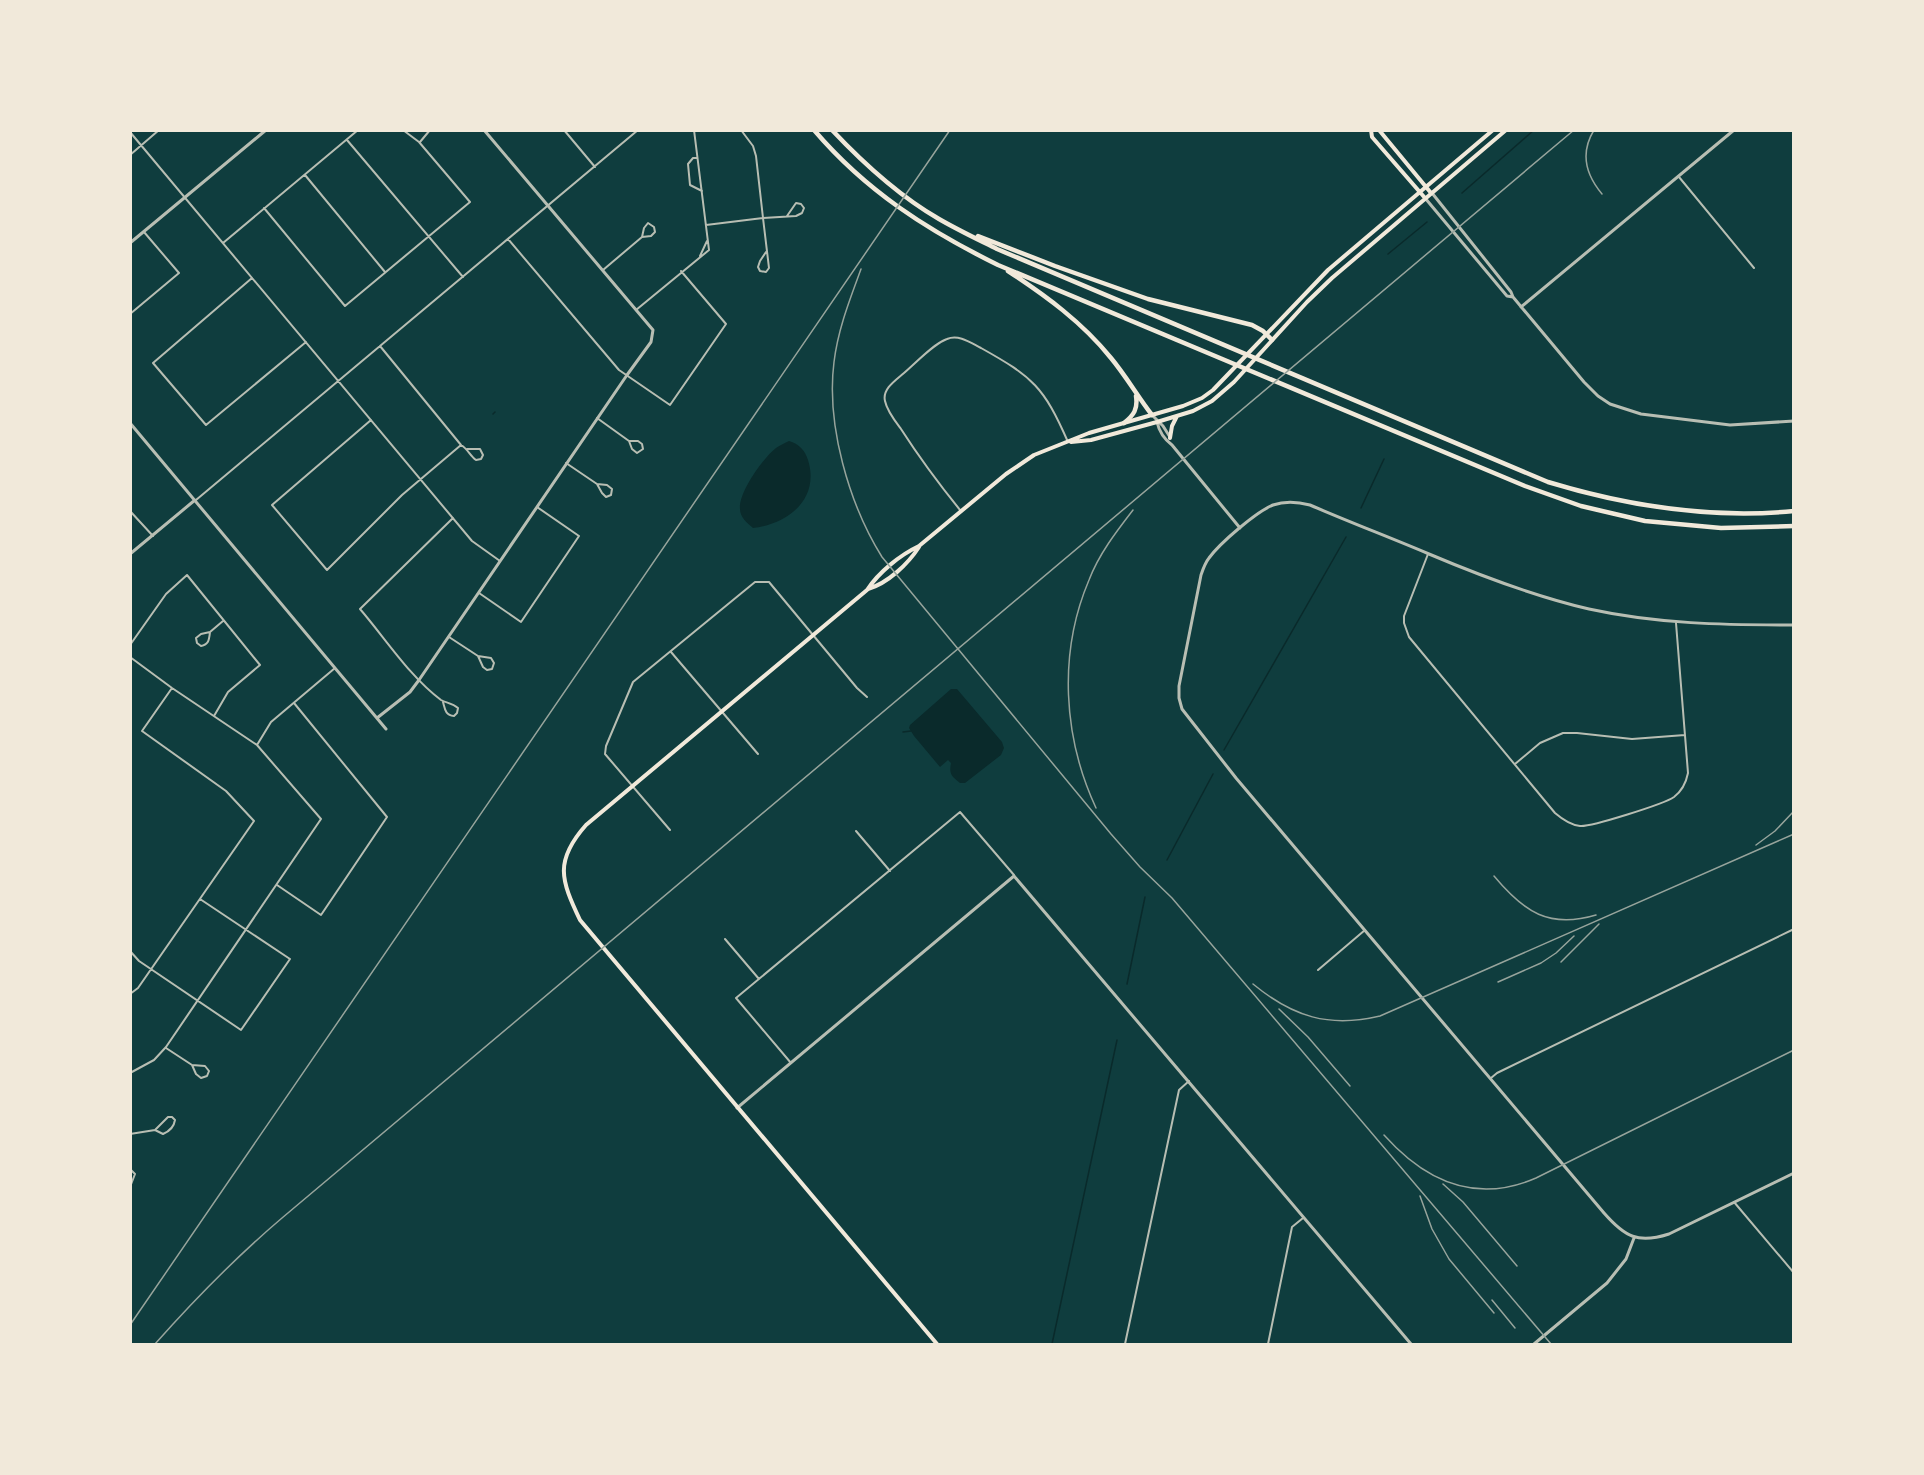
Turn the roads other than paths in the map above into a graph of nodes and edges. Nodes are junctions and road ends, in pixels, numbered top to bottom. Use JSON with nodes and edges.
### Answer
{"nodes":[{"id":1,"x":159,"y":130,"type":"edge"},
{"id":2,"x":266,"y":130,"type":"edge"},
{"id":3,"x":358,"y":130,"type":"edge"},
{"id":4,"x":403,"y":130,"type":"edge"},
{"id":5,"x":430,"y":130,"type":"edge"},
{"id":6,"x":484,"y":130,"type":"edge"},
{"id":7,"x":564,"y":130,"type":"edge"},
{"id":8,"x":638,"y":130,"type":"edge"},
{"id":9,"x":694,"y":130,"type":"edge"},
{"id":10,"x":741,"y":130,"type":"edge"},
{"id":11,"x":814,"y":130,"type":"edge"},
{"id":12,"x":832,"y":130,"type":"edge"},
{"id":13,"x":1371,"y":130,"type":"edge"},
{"id":14,"x":1379,"y":130,"type":"edge"},
{"id":15,"x":1493,"y":130,"type":"edge"},
{"id":16,"x":1506,"y":130,"type":"edge"},
{"id":17,"x":1734,"y":130,"type":"edge"},
{"id":18,"x":130,"y":132,"type":"edge"},
{"id":19,"x":347,"y":140,"type":"junction"},
{"id":20,"x":419,"y":142,"type":"junction"},
{"id":21,"x":142,"y":145,"type":"junction"},
{"id":22,"x":130,"y":155,"type":"edge"},
{"id":23,"x":698,"y":157,"type":"junction"},
{"id":24,"x":595,"y":167,"type":"junction"},
{"id":25,"x":304,"y":175,"type":"junction"},
{"id":26,"x":1679,"y":177,"type":"junction"},
{"id":27,"x":1427,"y":187,"type":"junction"},
{"id":28,"x":702,"y":191,"type":"junction"},
{"id":29,"x":1420,"y":193,"type":"junction"},
{"id":30,"x":1431,"y":193,"type":"junction"},
{"id":31,"x":185,"y":197,"type":"junction"},
{"id":32,"x":1425,"y":198,"type":"junction"},
{"id":33,"x":548,"y":206,"type":"junction"},
{"id":34,"x":264,"y":208,"type":"junction"},
{"id":35,"x":787,"y":216,"type":"junction"},
{"id":36,"x":763,"y":218,"type":"junction"},
{"id":37,"x":706,"y":225,"type":"junction"},
{"id":38,"x":958,"y":229,"type":"junction"},
{"id":39,"x":144,"y":232,"type":"junction"},
{"id":40,"x":428,"y":237,"type":"junction"},
{"id":41,"x":642,"y":237,"type":"junction"},
{"id":42,"x":508,"y":239,"type":"junction"},
{"id":43,"x":130,"y":243,"type":"edge"},
{"id":44,"x":223,"y":243,"type":"junction"},
{"id":45,"x":766,"y":252,"type":"junction"},
{"id":46,"x":998,"y":265,"type":"junction"},
{"id":47,"x":1754,"y":268,"type":"dead end"},
{"id":48,"x":602,"y":270,"type":"junction"},
{"id":49,"x":681,"y":271,"type":"junction"},
{"id":50,"x":385,"y":272,"type":"junction"},
{"id":51,"x":462,"y":277,"type":"junction"},
{"id":52,"x":252,"y":278,"type":"junction"},
{"id":53,"x":1513,"y":297,"type":"junction"},
{"id":54,"x":1521,"y":307,"type":"junction"},
{"id":55,"x":636,"y":310,"type":"junction"},
{"id":56,"x":130,"y":314,"type":"edge"},
{"id":57,"x":1266,"y":334,"type":"junction"},
{"id":58,"x":1272,"y":340,"type":"junction"},
{"id":59,"x":306,"y":342,"type":"junction"},
{"id":60,"x":380,"y":346,"type":"junction"},
{"id":61,"x":627,"y":375,"type":"junction"},
{"id":62,"x":339,"y":381,"type":"junction"},
{"id":63,"x":1135,"y":394,"type":"junction"},
{"id":64,"x":1152,"y":415,"type":"junction"},
{"id":65,"x":1178,"y":416,"type":"junction"},
{"id":66,"x":597,"y":418,"type":"junction"},
{"id":67,"x":371,"y":420,"type":"junction"},
{"id":68,"x":1794,"y":421,"type":"edge"},
{"id":69,"x":1157,"y":422,"type":"junction"},
{"id":70,"x":130,"y":423,"type":"edge"},
{"id":71,"x":1124,"y":423,"type":"junction"},
{"id":72,"x":1170,"y":438,"type":"junction"},
{"id":73,"x":629,"y":441,"type":"junction"},
{"id":74,"x":1068,"y":442,"type":"junction"},
{"id":75,"x":461,"y":445,"type":"junction"},
{"id":76,"x":1172,"y":445,"type":"junction"},
{"id":77,"x":467,"y":449,"type":"junction"},
{"id":78,"x":566,"y":463,"type":"junction"},
{"id":79,"x":421,"y":479,"type":"junction"},
{"id":80,"x":597,"y":484,"type":"junction"},
{"id":81,"x":195,"y":500,"type":"junction"},
{"id":82,"x":537,"y":507,"type":"junction"},
{"id":83,"x":130,"y":511,"type":"edge"},
{"id":84,"x":961,"y":511,"type":"junction"},
{"id":85,"x":1794,"y":511,"type":"edge"},
{"id":86,"x":453,"y":518,"type":"junction"},
{"id":87,"x":1794,"y":526,"type":"edge"},
{"id":88,"x":1240,"y":528,"type":"junction"},
{"id":89,"x":153,"y":536,"type":"junction"},
{"id":90,"x":920,"y":546,"type":"junction"},
{"id":91,"x":130,"y":554,"type":"edge"},
{"id":92,"x":1428,"y":554,"type":"junction"},
{"id":93,"x":500,"y":561,"type":"junction"},
{"id":94,"x":867,"y":590,"type":"junction"},
{"id":95,"x":479,"y":593,"type":"junction"},
{"id":96,"x":224,"y":621,"type":"junction"},
{"id":97,"x":1676,"y":623,"type":"junction"},
{"id":98,"x":1794,"y":625,"type":"edge"},
{"id":99,"x":210,"y":632,"type":"junction"},
{"id":100,"x":812,"y":635,"type":"junction"},
{"id":101,"x":449,"y":637,"type":"junction"},
{"id":102,"x":130,"y":645,"type":"edge"},
{"id":103,"x":671,"y":652,"type":"junction"},
{"id":104,"x":478,"y":656,"type":"junction"},
{"id":105,"x":130,"y":657,"type":"edge"},
{"id":106,"x":335,"y":668,"type":"junction"},
{"id":107,"x":419,"y":680,"type":"junction"},
{"id":108,"x":172,"y":688,"type":"junction"},
{"id":109,"x":867,"y":697,"type":"dead end"},
{"id":110,"x":443,"y":702,"type":"junction"},
{"id":111,"x":294,"y":703,"type":"junction"},
{"id":112,"x":722,"y":712,"type":"junction"},
{"id":113,"x":214,"y":716,"type":"junction"},
{"id":114,"x":377,"y":718,"type":"junction"},
{"id":115,"x":386,"y":729,"type":"dead end"},
{"id":116,"x":1685,"y":735,"type":"junction"},
{"id":117,"x":257,"y":745,"type":"junction"},
{"id":118,"x":758,"y":754,"type":"dead end"},
{"id":119,"x":1515,"y":764,"type":"junction"},
{"id":120,"x":633,"y":786,"type":"junction"},
{"id":121,"x":670,"y":830,"type":"dead end"},
{"id":122,"x":856,"y":831,"type":"dead end"},
{"id":123,"x":890,"y":871,"type":"junction"},
{"id":124,"x":1014,"y":876,"type":"junction"},
{"id":125,"x":277,"y":885,"type":"junction"},
{"id":126,"x":199,"y":899,"type":"junction"},
{"id":127,"x":1794,"y":928,"type":"edge"},
{"id":128,"x":245,"y":930,"type":"junction"},
{"id":129,"x":1365,"y":930,"type":"junction"},
{"id":130,"x":725,"y":939,"type":"dead end"},
{"id":131,"x":130,"y":951,"type":"edge"},
{"id":132,"x":151,"y":969,"type":"junction"},
{"id":133,"x":1318,"y":970,"type":"dead end"},
{"id":134,"x":759,"y":979,"type":"junction"},
{"id":135,"x":130,"y":994,"type":"edge"},
{"id":136,"x":197,"y":1000,"type":"junction"},
{"id":137,"x":165,"y":1047,"type":"junction"},
{"id":138,"x":790,"y":1063,"type":"junction"},
{"id":139,"x":192,"y":1065,"type":"junction"},
{"id":140,"x":130,"y":1073,"type":"edge"},
{"id":141,"x":1491,"y":1078,"type":"junction"},
{"id":142,"x":1189,"y":1081,"type":"junction"},
{"id":143,"x":737,"y":1108,"type":"junction"},
{"id":144,"x":155,"y":1130,"type":"junction"},
{"id":145,"x":130,"y":1134,"type":"edge"},
{"id":146,"x":130,"y":1169,"type":"edge"},
{"id":147,"x":1794,"y":1173,"type":"edge"},
{"id":148,"x":130,"y":1187,"type":"edge"},
{"id":149,"x":1734,"y":1202,"type":"junction"},
{"id":150,"x":1303,"y":1218,"type":"junction"},
{"id":151,"x":1634,"y":1238,"type":"junction"},
{"id":152,"x":1794,"y":1273,"type":"edge"},
{"id":153,"x":937,"y":1344,"type":"edge"},
{"id":154,"x":1125,"y":1344,"type":"edge"},
{"id":155,"x":1268,"y":1344,"type":"edge"},
{"id":156,"x":1411,"y":1344,"type":"edge"},
{"id":157,"x":1534,"y":1344,"type":"edge"}],
"edges":[{"from":1,"to":21,"type":"street"},
{"from":2,"to":31,"type":"street"},
{"from":3,"to":19,"type":"street"},
{"from":4,"to":20,"type":"street"},
{"from":5,"to":20,"type":"street"},
{"from":6,"to":33,"type":"street"},
{"from":7,"to":24,"type":"street"},
{"from":8,"to":24,"type":"street"},
{"from":9,"to":23,"type":"street"},
{"from":10,"to":36,"type":"street"},
{"from":11,"to":46,"type":"highway"},
{"from":12,"to":38,"type":"highway"},
{"from":13,"to":29,"type":"main road"},
{"from":14,"to":27,"type":"main road"},
{"from":15,"to":27,"type":"main road"},
{"from":16,"to":30,"type":"main road"},
{"from":17,"to":26,"type":"street"},
{"from":18,"to":21,"type":"street"},
{"from":19,"to":25,"type":"street"},
{"from":19,"to":40,"type":"street"},
{"from":20,"to":40,"type":"street"},
{"from":21,"to":22,"type":"street"},
{"from":21,"to":31,"type":"street"},
{"from":23,"to":28,"type":"street"},
{"from":23,"to":28,"type":"street"},
{"from":24,"to":33,"type":"street"},
{"from":25,"to":34,"type":"street"},
{"from":25,"to":50,"type":"street"},
{"from":26,"to":47,"type":"street"},
{"from":26,"to":54,"type":"street"},
{"from":27,"to":29,"type":"main road"},
{"from":27,"to":30,"type":"main road"},
{"from":28,"to":37,"type":"street"},
{"from":29,"to":32,"type":"main road"},
{"from":29,"to":57,"type":"main road"},
{"from":30,"to":32,"type":"main road"},
{"from":30,"to":53,"type":"street"},
{"from":31,"to":39,"type":"street"},
{"from":31,"to":44,"type":"street"},
{"from":32,"to":53,"type":"street"},
{"from":32,"to":58,"type":"main road"},
{"from":33,"to":42,"type":"street"},
{"from":33,"to":48,"type":"street"},
{"from":34,"to":44,"type":"street"},
{"from":34,"to":50,"type":"street"},
{"from":35,"to":35,"type":"street"},
{"from":35,"to":36,"type":"street"},
{"from":36,"to":37,"type":"street"},
{"from":36,"to":45,"type":"street"},
{"from":37,"to":49,"type":"street"},
{"from":38,"to":57,"type":"highway"},
{"from":38,"to":85,"type":"highway"},
{"from":39,"to":43,"type":"street"},
{"from":39,"to":56,"type":"street"},
{"from":40,"to":50,"type":"street"},
{"from":40,"to":51,"type":"street"},
{"from":41,"to":41,"type":"street"},
{"from":41,"to":48,"type":"street"},
{"from":42,"to":51,"type":"street"},
{"from":42,"to":61,"type":"street"},
{"from":44,"to":52,"type":"street"},
{"from":45,"to":45,"type":"street"},
{"from":46,"to":63,"type":"highway"},
{"from":46,"to":87,"type":"highway"},
{"from":48,"to":55,"type":"street"},
{"from":49,"to":55,"type":"street"},
{"from":49,"to":61,"type":"street"},
{"from":51,"to":60,"type":"street"},
{"from":52,"to":59,"type":"street"},
{"from":52,"to":59,"type":"street"},
{"from":53,"to":54,"type":"street"},
{"from":54,"to":68,"type":"street"},
{"from":55,"to":61,"type":"street"},
{"from":57,"to":58,"type":"highway"},
{"from":57,"to":64,"type":"main road"},
{"from":58,"to":65,"type":"main road"},
{"from":59,"to":62,"type":"street"},
{"from":60,"to":62,"type":"street"},
{"from":60,"to":75,"type":"street"},
{"from":61,"to":66,"type":"street"},
{"from":62,"to":67,"type":"street"},
{"from":62,"to":81,"type":"street"},
{"from":63,"to":64,"type":"highway"},
{"from":63,"to":71,"type":"highway"},
{"from":64,"to":69,"type":"street"},
{"from":64,"to":71,"type":"main road"},
{"from":65,"to":69,"type":"main road"},
{"from":65,"to":72,"type":"main road"},
{"from":66,"to":73,"type":"street"},
{"from":66,"to":78,"type":"street"},
{"from":67,"to":79,"type":"street"},
{"from":67,"to":79,"type":"street"},
{"from":69,"to":72,"type":"street"},
{"from":69,"to":74,"type":"main road"},
{"from":69,"to":76,"type":"street"},
{"from":70,"to":81,"type":"street"},
{"from":71,"to":74,"type":"main road"},
{"from":72,"to":76,"type":"street"},
{"from":73,"to":73,"type":"street"},
{"from":74,"to":84,"type":"main road"},
{"from":74,"to":84,"type":"street"},
{"from":75,"to":77,"type":"street"},
{"from":75,"to":79,"type":"street"},
{"from":76,"to":88,"type":"street"},
{"from":77,"to":77,"type":"street"},
{"from":78,"to":80,"type":"street"},
{"from":78,"to":82,"type":"street"},
{"from":79,"to":86,"type":"street"},
{"from":80,"to":80,"type":"street"},
{"from":81,"to":89,"type":"street"},
{"from":81,"to":106,"type":"street"},
{"from":82,"to":93,"type":"street"},
{"from":82,"to":95,"type":"street"},
{"from":83,"to":89,"type":"street"},
{"from":84,"to":90,"type":"main road"},
{"from":86,"to":93,"type":"street"},
{"from":86,"to":107,"type":"street"},
{"from":88,"to":92,"type":"street"},
{"from":88,"to":129,"type":"street"},
{"from":89,"to":91,"type":"street"},
{"from":90,"to":94,"type":"main road"},
{"from":90,"to":94,"type":"main road"},
{"from":92,"to":97,"type":"street"},
{"from":92,"to":119,"type":"street"},
{"from":93,"to":95,"type":"street"},
{"from":94,"to":100,"type":"main road"},
{"from":95,"to":101,"type":"street"},
{"from":96,"to":99,"type":"street"},
{"from":96,"to":102,"type":"street"},
{"from":96,"to":113,"type":"street"},
{"from":97,"to":98,"type":"street"},
{"from":97,"to":116,"type":"street"},
{"from":99,"to":99,"type":"street"},
{"from":100,"to":103,"type":"street"},
{"from":100,"to":109,"type":"street"},
{"from":100,"to":112,"type":"main road"},
{"from":101,"to":104,"type":"street"},
{"from":101,"to":107,"type":"street"},
{"from":103,"to":112,"type":"street"},
{"from":103,"to":120,"type":"street"},
{"from":104,"to":104,"type":"street"},
{"from":105,"to":108,"type":"street"},
{"from":106,"to":111,"type":"street"},
{"from":106,"to":114,"type":"street"},
{"from":107,"to":110,"type":"street"},
{"from":107,"to":114,"type":"street"},
{"from":108,"to":113,"type":"street"},
{"from":108,"to":126,"type":"street"},
{"from":110,"to":110,"type":"street"},
{"from":111,"to":117,"type":"street"},
{"from":111,"to":125,"type":"street"},
{"from":112,"to":118,"type":"street"},
{"from":112,"to":120,"type":"main road"},
{"from":113,"to":117,"type":"street"},
{"from":114,"to":115,"type":"street"},
{"from":116,"to":119,"type":"street"},
{"from":116,"to":119,"type":"street"},
{"from":117,"to":125,"type":"street"},
{"from":120,"to":121,"type":"street"},
{"from":120,"to":143,"type":"main road"},
{"from":122,"to":123,"type":"street"},
{"from":123,"to":124,"type":"street"},
{"from":123,"to":134,"type":"street"},
{"from":124,"to":138,"type":"street"},
{"from":124,"to":142,"type":"street"},
{"from":125,"to":128,"type":"street"},
{"from":126,"to":128,"type":"street"},
{"from":126,"to":132,"type":"street"},
{"from":127,"to":141,"type":"street"},
{"from":128,"to":136,"type":"street"},
{"from":128,"to":136,"type":"street"},
{"from":129,"to":133,"type":"street"},
{"from":129,"to":141,"type":"street"},
{"from":130,"to":134,"type":"street"},
{"from":131,"to":132,"type":"street"},
{"from":132,"to":135,"type":"street"},
{"from":132,"to":136,"type":"street"},
{"from":134,"to":138,"type":"street"},
{"from":136,"to":137,"type":"street"},
{"from":137,"to":139,"type":"street"},
{"from":137,"to":140,"type":"street"},
{"from":138,"to":143,"type":"street"},
{"from":139,"to":139,"type":"street"},
{"from":141,"to":151,"type":"street"},
{"from":142,"to":150,"type":"street"},
{"from":142,"to":154,"type":"street"},
{"from":143,"to":153,"type":"main road"},
{"from":144,"to":144,"type":"street"},
{"from":144,"to":145,"type":"street"},
{"from":146,"to":148,"type":"street"},
{"from":147,"to":149,"type":"street"},
{"from":149,"to":151,"type":"street"},
{"from":149,"to":152,"type":"street"},
{"from":150,"to":155,"type":"street"},
{"from":150,"to":156,"type":"street"},
{"from":151,"to":157,"type":"street"}]}
